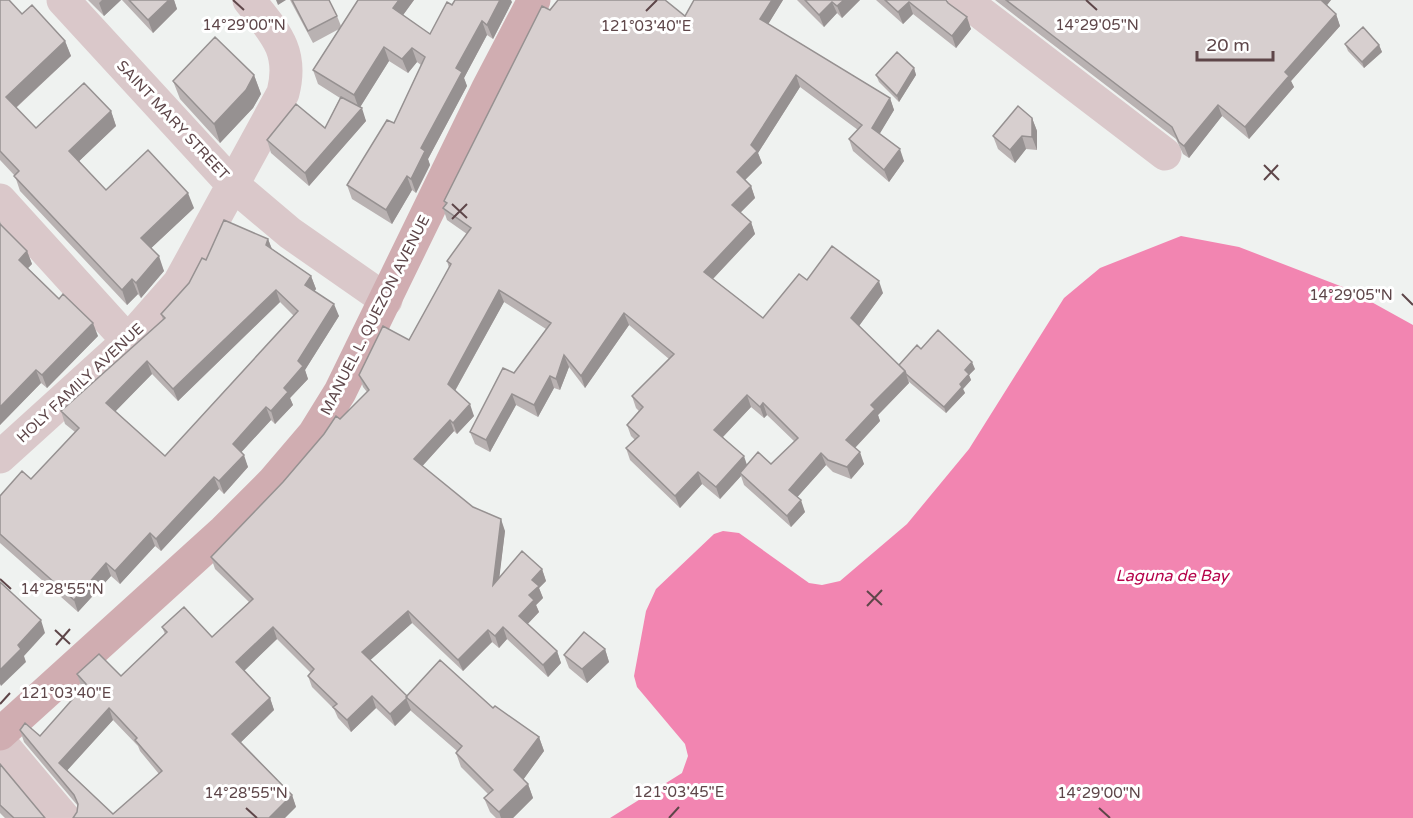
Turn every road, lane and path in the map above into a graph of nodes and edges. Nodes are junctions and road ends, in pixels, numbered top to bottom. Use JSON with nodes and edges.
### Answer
{"nodes":[{"id":1,"x":63,"y":0,"type":"edge"},
{"id":2,"x":249,"y":0,"type":"edge"},
{"id":3,"x":534,"y":0,"type":"edge"},
{"id":4,"x":964,"y":0,"type":"edge"},
{"id":5,"x":1165,"y":154,"type":"dead end"},
{"id":6,"x":233,"y":185,"type":"junction"},
{"id":7,"x":0,"y":200,"type":"edge"},
{"id":8,"x":386,"y":300,"type":"junction"},
{"id":9,"x":128,"y":341,"type":"junction"},
{"id":10,"x":0,"y":457,"type":"edge"},
{"id":11,"x":0,"y":735,"type":"edge"},
{"id":12,"x":0,"y":742,"type":"edge"},
{"id":13,"x":64,"y":818,"type":"edge"}],
"edges":[{"from":1,"to":6,"type":"street","name":"SAINT MARY STREET"},
{"from":2,"to":6,"type":"street","name":"HOLY FAMILY AVENUE"},
{"from":3,"to":8,"type":"main road","name":"MANUEL L. QUEZON AVENUE"},
{"from":4,"to":5,"type":"street"},
{"from":6,"to":8,"type":"street","name":"SAINT MARY STREET"},
{"from":6,"to":9,"type":"street","name":"HOLY FAMILY AVENUE"},
{"from":7,"to":9,"type":"street"},
{"from":8,"to":11,"type":"main road","name":"MANUEL L. QUEZON AVENUE"},
{"from":9,"to":10,"type":"street","name":"HOLY FAMILY AVENUE"},
{"from":12,"to":13,"type":"street"}]}
